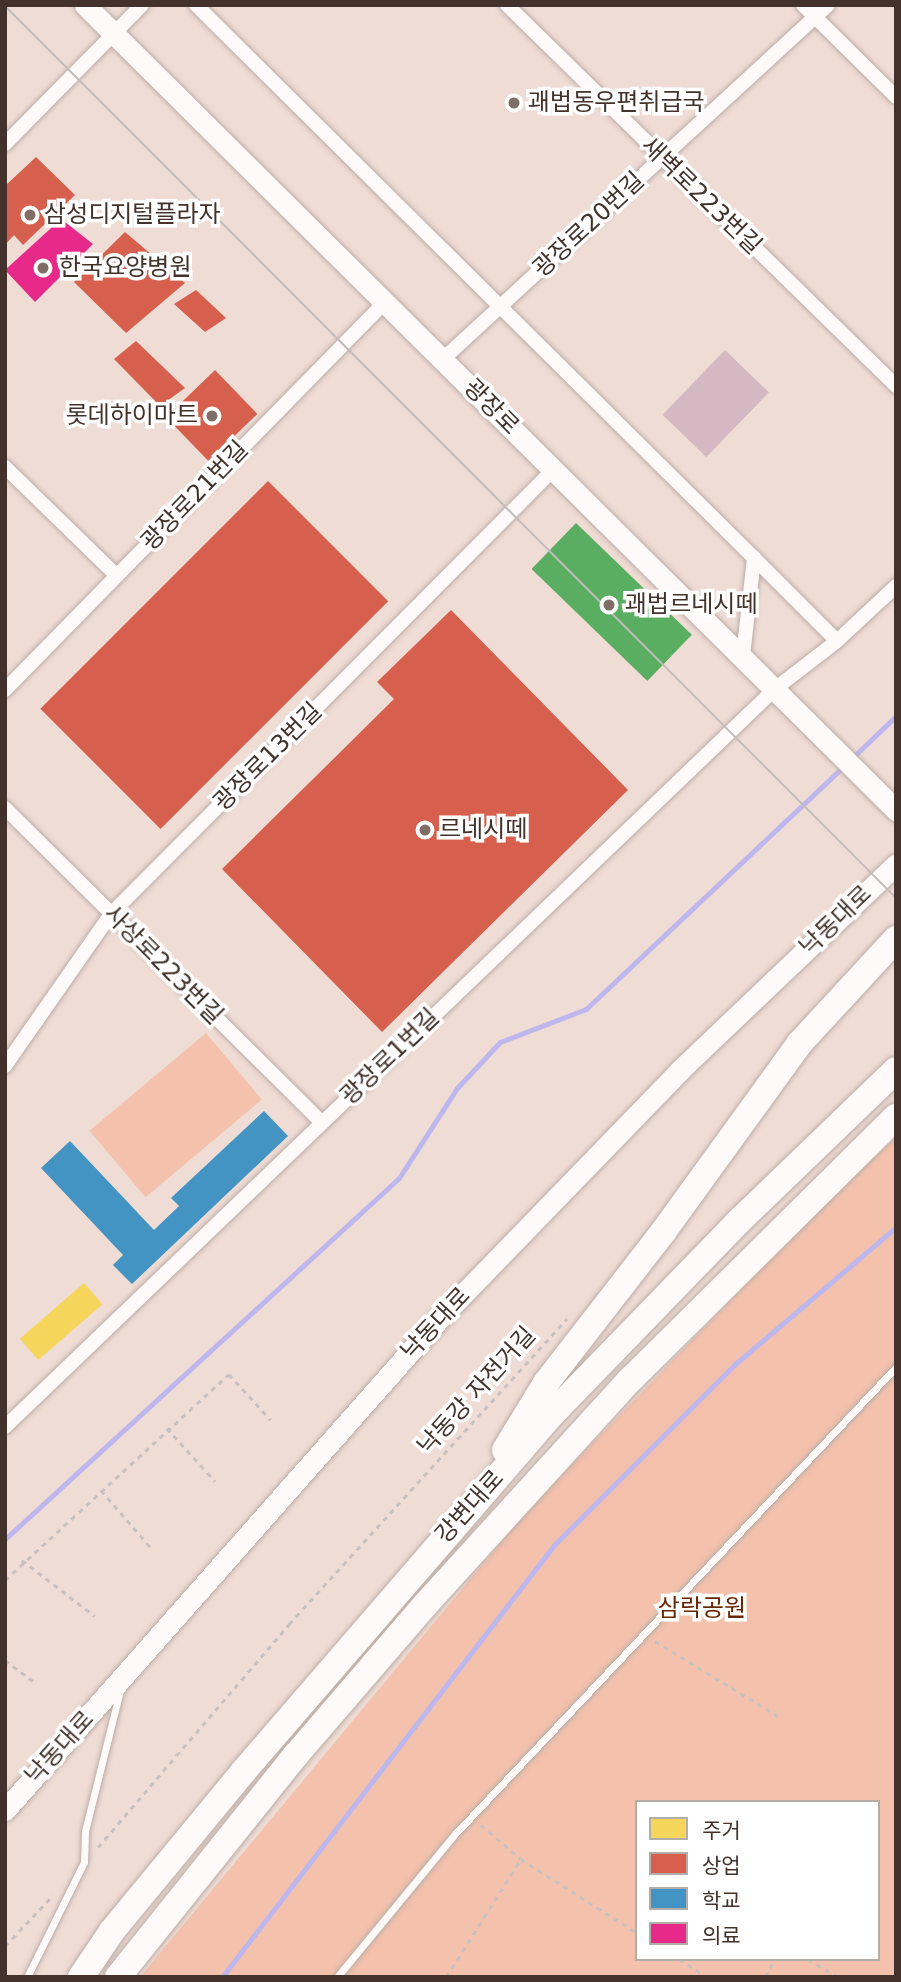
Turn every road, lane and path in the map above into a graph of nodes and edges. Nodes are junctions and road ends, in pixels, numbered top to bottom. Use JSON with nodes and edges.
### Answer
{"nodes":[{"id":1,"x":85,"y":5,"type":"edge"},
{"id":2,"x":142,"y":5,"type":"edge"},
{"id":3,"x":196,"y":5,"type":"edge"},
{"id":4,"x":507,"y":5,"type":"edge"},
{"id":5,"x":803,"y":5,"type":"edge"},
{"id":6,"x":828,"y":5,"type":"edge"},
{"id":7,"x":816,"y":17,"type":"junction"},
{"id":8,"x":113,"y":32,"type":"junction"},
{"id":9,"x":896,"y":97,"type":"edge"},
{"id":10,"x":5,"y":144,"type":"edge"},
{"id":11,"x":662,"y":158,"type":"junction"},
{"id":12,"x":386,"y":302,"type":"junction"},
{"id":13,"x":500,"y":307,"type":"junction"},
{"id":14,"x":443,"y":359,"type":"junction"},
{"id":15,"x":896,"y":386,"type":"edge"},
{"id":16,"x":5,"y":467,"type":"edge"},
{"id":17,"x":554,"y":469,"type":"junction"},
{"id":18,"x":754,"y":558,"type":"junction"},
{"id":19,"x":117,"y":576,"type":"junction"},
{"id":20,"x":896,"y":586,"type":"edge"},
{"id":21,"x":837,"y":641,"type":"junction"},
{"id":22,"x":743,"y":656,"type":"junction"},
{"id":23,"x":5,"y":690,"type":"edge"},
{"id":24,"x":783,"y":695,"type":"junction"},
{"id":25,"x":5,"y":808,"type":"edge"},
{"id":26,"x":896,"y":810,"type":"edge"},
{"id":27,"x":896,"y":864,"type":"edge"},
{"id":28,"x":111,"y":914,"type":"junction"},
{"id":29,"x":896,"y":939,"type":"edge"},
{"id":30,"x":5,"y":1066,"type":"edge"},
{"id":31,"x":896,"y":1070,"type":"edge"},
{"id":32,"x":896,"y":1117,"type":"edge"},
{"id":33,"x":321,"y":1122,"type":"junction"},
{"id":34,"x":575,"y":1310,"type":"dead end"},
{"id":35,"x":896,"y":1367,"type":"edge"},
{"id":36,"x":271,"y":1420,"type":"dead end"},
{"id":37,"x":5,"y":1427,"type":"edge"},
{"id":38,"x":167,"y":1429,"type":"junction"},
{"id":39,"x":215,"y":1481,"type":"dead end"},
{"id":40,"x":101,"y":1490,"type":"junction"},
{"id":41,"x":473,"y":1505,"type":"junction"},
{"id":42,"x":153,"y":1550,"type":"dead end"},
{"id":43,"x":22,"y":1560,"type":"junction"},
{"id":44,"x":5,"y":1580,"type":"edge"},
{"id":45,"x":425,"y":1604,"type":"junction"},
{"id":46,"x":95,"y":1616,"type":"dead end"},
{"id":47,"x":644,"y":1634,"type":"junction"},
{"id":48,"x":5,"y":1660,"type":"edge"},
{"id":49,"x":123,"y":1678,"type":"junction"},
{"id":50,"x":35,"y":1683,"type":"dead end"},
{"id":51,"x":778,"y":1716,"type":"dead end"},
{"id":52,"x":5,"y":1810,"type":"edge"},
{"id":53,"x":472,"y":1816,"type":"junction"},
{"id":54,"x":95,"y":1850,"type":"dead end"},
{"id":55,"x":521,"y":1859,"type":"junction"},
{"id":56,"x":61,"y":1886,"type":"dead end"},
{"id":57,"x":635,"y":1932,"type":"edge"},
{"id":58,"x":5,"y":1947,"type":"edge"},
{"id":59,"x":682,"y":1961,"type":"edge"},
{"id":60,"x":774,"y":1961,"type":"edge"},
{"id":61,"x":811,"y":1961,"type":"edge"},
{"id":62,"x":27,"y":1977,"type":"edge"},
{"id":63,"x":81,"y":1977,"type":"edge"},
{"id":64,"x":118,"y":1977,"type":"edge"},
{"id":65,"x":337,"y":1977,"type":"edge"},
{"id":66,"x":446,"y":1977,"type":"edge"},
{"id":67,"x":707,"y":1977,"type":"edge"},
{"id":68,"x":765,"y":1977,"type":"edge"},
{"id":69,"x":838,"y":1977,"type":"edge"}],
"edges":[{"from":1,"to":8,"type":"main road","name":"광장로"},
{"from":2,"to":8,"type":"street"},
{"from":3,"to":13,"type":"street"},
{"from":4,"to":11,"type":"street","name":"새벽로223번길"},
{"from":5,"to":7,"type":"street"},
{"from":6,"to":7,"type":"street","name":"광장로20번길"},
{"from":7,"to":9,"type":"street"},
{"from":7,"to":11,"type":"street","name":"광장로20번길"},
{"from":8,"to":10,"type":"street"},
{"from":8,"to":12,"type":"main road","name":"광장로"},
{"from":11,"to":13,"type":"street","name":"광장로20번길"},
{"from":11,"to":15,"type":"street","name":"새벽로223번길"},
{"from":12,"to":14,"type":"main road","name":"광장로"},
{"from":12,"to":19,"type":"street","name":"광장로21번길"},
{"from":13,"to":14,"type":"street","name":"광장로20번길"},
{"from":13,"to":18,"type":"street"},
{"from":14,"to":17,"type":"main road","name":"광장로"},
{"from":16,"to":19,"type":"street"},
{"from":17,"to":22,"type":"main road","name":"광장로"},
{"from":17,"to":28,"type":"street","name":"광장로13번길"},
{"from":18,"to":21,"type":"street"},
{"from":18,"to":22,"type":"street"},
{"from":19,"to":23,"type":"street","name":"광장로21번길"},
{"from":20,"to":21,"type":"street","name":"광장로1번길"},
{"from":21,"to":24,"type":"street","name":"광장로1번길"},
{"from":22,"to":24,"type":"main road","name":"광장로"},
{"from":24,"to":26,"type":"main road","name":"광장로"},
{"from":24,"to":33,"type":"street","name":"광장로1번길"},
{"from":25,"to":28,"type":"street","name":"사상로223번길"},
{"from":27,"to":49,"type":"main road","name":"낙동대로"},
{"from":28,"to":30,"type":"street","name":"광장로13번길"},
{"from":28,"to":33,"type":"street","name":"사상로223번길"},
{"from":29,"to":41,"type":"highway"},
{"from":31,"to":41,"type":"highway","name":"강변대로"},
{"from":32,"to":45,"type":"highway","name":"강변대로"},
{"from":33,"to":37,"type":"street","name":"광장로1번길"},
{"from":34,"to":54,"type":"path","name":"낙동강 자전거길"},
{"from":35,"to":47,"type":"lane"},
{"from":36,"to":38,"type":"path"},
{"from":38,"to":39,"type":"path"},
{"from":38,"to":40,"type":"path"},
{"from":40,"to":42,"type":"path"},
{"from":40,"to":43,"type":"path"},
{"from":41,"to":45,"type":"highway"},
{"from":41,"to":63,"type":"highway","name":"강변대로"},
{"from":43,"to":44,"type":"path"},
{"from":43,"to":46,"type":"path"},
{"from":45,"to":64,"type":"highway","name":"강변대로"},
{"from":47,"to":51,"type":"path"},
{"from":47,"to":53,"type":"lane"},
{"from":48,"to":50,"type":"path"},
{"from":49,"to":52,"type":"main road","name":"낙동대로"},
{"from":49,"to":62,"type":"lane"},
{"from":53,"to":55,"type":"path"},
{"from":53,"to":65,"type":"lane"},
{"from":55,"to":57,"type":"path"},
{"from":55,"to":66,"type":"path"},
{"from":56,"to":58,"type":"path"},
{"from":59,"to":67,"type":"path"},
{"from":60,"to":68,"type":"path"},
{"from":61,"to":69,"type":"path"}]}
